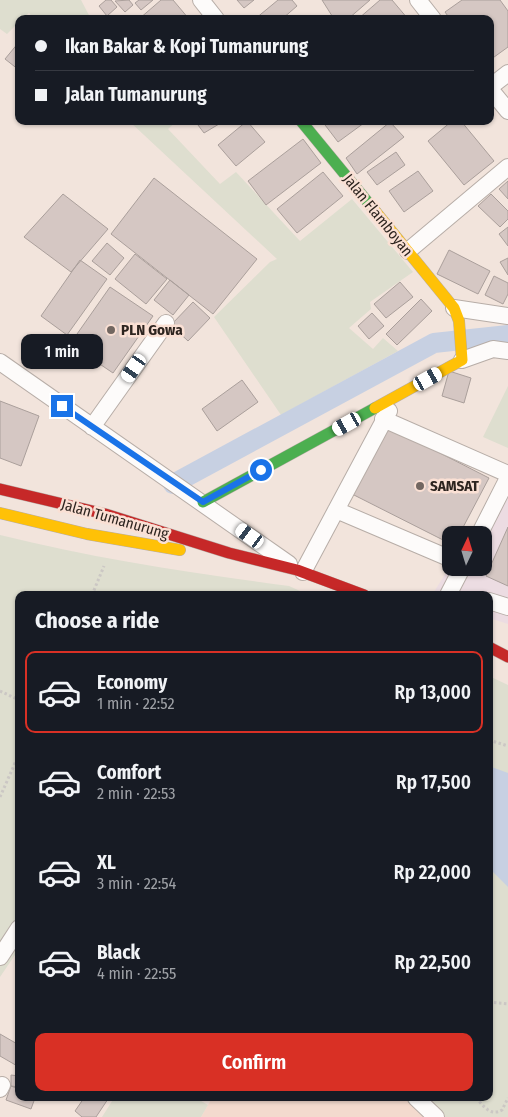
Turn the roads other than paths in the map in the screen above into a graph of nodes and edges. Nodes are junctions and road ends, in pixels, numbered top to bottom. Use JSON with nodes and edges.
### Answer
{"nodes":[{"id":1,"x":201,"y":0,"type":"edge"},
{"id":2,"x":418,"y":0,"type":"edge"},
{"id":3,"x":213,"y":15,"type":"edge"},
{"id":4,"x":430,"y":15,"type":"edge"},
{"id":5,"x":508,"y":73,"type":"edge"},
{"id":6,"x":494,"y":85,"type":"edge"},
{"id":7,"x":494,"y":93,"type":"edge"},
{"id":8,"x":508,"y":111,"type":"edge"},
{"id":9,"x":304,"y":125,"type":"edge"},
{"id":10,"x":508,"y":167,"type":"edge"},
{"id":11,"x":408,"y":252,"type":"junction"},
{"id":12,"x":456,"y":315,"type":"junction"},
{"id":13,"x":508,"y":316,"type":"edge"},
{"id":14,"x":166,"y":323,"type":"dead end"},
{"id":15,"x":508,"y":351,"type":"edge"},
{"id":16,"x":462,"y":355,"type":"junction"},
{"id":17,"x":0,"y":362,"type":"edge"},
{"id":18,"x":92,"y":427,"type":"junction"},
{"id":19,"x":508,"y":476,"type":"edge"},
{"id":20,"x":0,"y":490,"type":"edge"},
{"id":21,"x":203,"y":502,"type":"junction"},
{"id":22,"x":336,"y":510,"type":"junction"},
{"id":23,"x":0,"y":512,"type":"edge"},
{"id":24,"x":483,"y":526,"type":"edge"},
{"id":25,"x":229,"y":553,"type":"junction"},
{"id":26,"x":442,"y":555,"type":"edge"},
{"id":27,"x":300,"y":571,"type":"junction"},
{"id":28,"x":458,"y":576,"type":"edge"},
{"id":29,"x":353,"y":591,"type":"edge"},
{"id":30,"x":450,"y":591,"type":"edge"},
{"id":31,"x":493,"y":602,"type":"edge"},
{"id":32,"x":508,"y":607,"type":"edge"},
{"id":33,"x":493,"y":650,"type":"edge"},
{"id":34,"x":508,"y":657,"type":"edge"},
{"id":35,"x":15,"y":934,"type":"edge"},
{"id":36,"x":0,"y":957,"type":"edge"},
{"id":37,"x":419,"y":1101,"type":"edge"},
{"id":38,"x":436,"y":1117,"type":"edge"}],
"edges":[{"from":1,"to":3,"type":"street"},
{"from":2,"to":4,"type":"street"},
{"from":5,"to":6,"type":"street"},
{"from":7,"to":8,"type":"street"},
{"from":9,"to":11,"type":"street","name":"Jalan Flamboyan"},
{"from":10,"to":11,"type":"street"},
{"from":11,"to":12,"type":"street","name":"Jalan Flamboyan"},
{"from":12,"to":13,"type":"street"},
{"from":12,"to":16,"type":"street"},
{"from":14,"to":18,"type":"street"},
{"from":15,"to":16,"type":"street"},
{"from":16,"to":21,"type":"street"},
{"from":17,"to":18,"type":"street","name":"Jalan Tumanurung"},
{"from":18,"to":21,"type":"street","name":"Jalan Tumanurung"},
{"from":19,"to":22,"type":"street"},
{"from":19,"to":24,"type":"street"},
{"from":20,"to":25,"type":"street","name":"Jalan Tumanurung"},
{"from":21,"to":27,"type":"street","name":"Jalan Tumanurung"},
{"from":22,"to":26,"type":"street"},
{"from":22,"to":27,"type":"street"},
{"from":23,"to":25,"type":"street","name":"Jalan Tumanurung"},
{"from":25,"to":27,"type":"street","name":"Jalan Tumanurung"},
{"from":27,"to":29,"type":"street","name":"Jalan Tumanurung"},
{"from":28,"to":30,"type":"street"},
{"from":31,"to":32,"type":"street"},
{"from":33,"to":34,"type":"street"},
{"from":35,"to":36,"type":"street"},
{"from":37,"to":38,"type":"street"}]}
